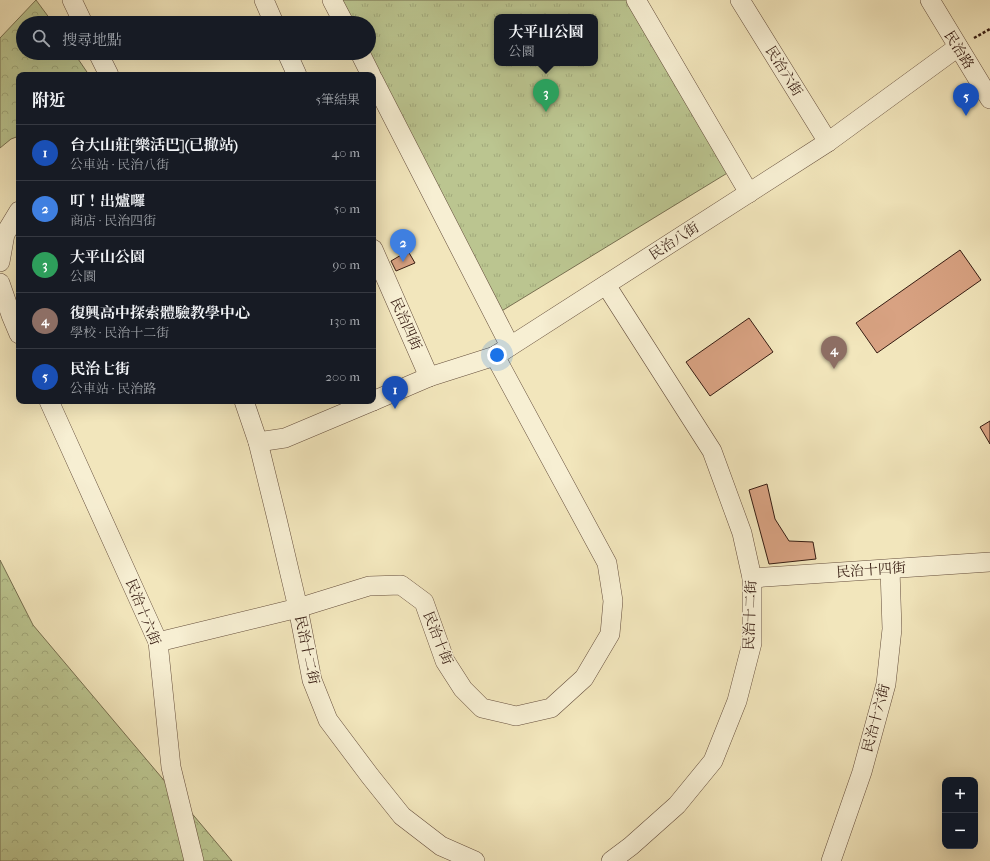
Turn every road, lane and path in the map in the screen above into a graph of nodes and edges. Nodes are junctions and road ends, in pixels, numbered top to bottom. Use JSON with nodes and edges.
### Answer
{"nodes":[{"id":1,"x":72,"y":0,"type":"edge"},
{"id":2,"x":264,"y":0,"type":"edge"},
{"id":3,"x":332,"y":0,"type":"edge"},
{"id":4,"x":636,"y":0,"type":"edge"},
{"id":5,"x":740,"y":0,"type":"edge"},
{"id":6,"x":930,"y":0,"type":"edge"},
{"id":7,"x":80,"y":16,"type":"edge"},
{"id":8,"x":271,"y":16,"type":"edge"},
{"id":9,"x":340,"y":16,"type":"edge"},
{"id":10,"x":958,"y":48,"type":"junction"},
{"id":11,"x":102,"y":60,"type":"edge"},
{"id":12,"x":290,"y":60,"type":"edge"},
{"id":13,"x":364,"y":60,"type":"edge"},
{"id":14,"x":108,"y":72,"type":"edge"},
{"id":15,"x":296,"y":72,"type":"edge"},
{"id":16,"x":370,"y":72,"type":"edge"},
{"id":17,"x":376,"y":85,"type":"edge"},
{"id":18,"x":990,"y":99,"type":"edge"},
{"id":19,"x":828,"y":142,"type":"junction"},
{"id":20,"x":749,"y":193,"type":"junction"},
{"id":21,"x":16,"y":216,"type":"edge"},
{"id":22,"x":376,"y":256,"type":"edge"},
{"id":23,"x":0,"y":262,"type":"edge"},
{"id":24,"x":0,"y":283,"type":"edge"},
{"id":25,"x":606,"y":285,"type":"junction"},
{"id":26,"x":16,"y":328,"type":"edge"},
{"id":27,"x":503,"y":351,"type":"junction"},
{"id":28,"x":429,"y":377,"type":"junction"},
{"id":29,"x":376,"y":400,"type":"edge"},
{"id":30,"x":50,"y":404,"type":"edge"},
{"id":31,"x":245,"y":404,"type":"edge"},
{"id":32,"x":366,"y":404,"type":"edge"},
{"id":33,"x":258,"y":442,"type":"junction"},
{"id":34,"x":990,"y":562,"type":"edge"},
{"id":35,"x":890,"y":569,"type":"junction"},
{"id":36,"x":752,"y":578,"type":"junction"},
{"id":37,"x":298,"y":608,"type":"junction"},
{"id":38,"x":158,"y":642,"type":"junction"},
{"id":39,"x":194,"y":861,"type":"edge"},
{"id":40,"x":475,"y":861,"type":"edge"},
{"id":41,"x":612,"y":861,"type":"edge"},
{"id":42,"x":831,"y":861,"type":"edge"}],
"edges":[{"from":1,"to":7,"type":"street"},
{"from":2,"to":8,"type":"street"},
{"from":3,"to":9,"type":"street"},
{"from":4,"to":20,"type":"street"},
{"from":5,"to":19,"type":"street","name":"民治六街"},
{"from":6,"to":10,"type":"street","name":"民治路"},
{"from":10,"to":18,"type":"street","name":"民治路"},
{"from":10,"to":19,"type":"street","name":"民治八街"},
{"from":11,"to":14,"type":"street"},
{"from":12,"to":15,"type":"street"},
{"from":13,"to":16,"type":"street"},
{"from":17,"to":27,"type":"street","name":"民治十街"},
{"from":19,"to":20,"type":"street","name":"民治八街"},
{"from":20,"to":25,"type":"street","name":"民治八街"},
{"from":21,"to":23,"type":"street"},
{"from":22,"to":28,"type":"street","name":"民治四街"},
{"from":24,"to":26,"type":"street"},
{"from":25,"to":27,"type":"street","name":"民治八街"},
{"from":25,"to":36,"type":"street","name":"民治十二街"},
{"from":27,"to":28,"type":"street","name":"民治八街"},
{"from":27,"to":37,"type":"street","name":"民治十街"},
{"from":28,"to":29,"type":"street","name":"民治八街"},
{"from":30,"to":38,"type":"street","name":"民治十六街"},
{"from":31,"to":33,"type":"street","name":"民治十二街"},
{"from":32,"to":33,"type":"street","name":"民治八街"},
{"from":33,"to":37,"type":"street","name":"民治十二街"},
{"from":34,"to":35,"type":"street","name":"民治十四街"},
{"from":35,"to":36,"type":"street","name":"民治十四街"},
{"from":35,"to":42,"type":"street","name":"民治十六街"},
{"from":36,"to":41,"type":"street","name":"民治十二街"},
{"from":37,"to":38,"type":"street","name":"民治十街"},
{"from":37,"to":40,"type":"street","name":"民治十二街"},
{"from":38,"to":39,"type":"street","name":"民治十六街"}]}
